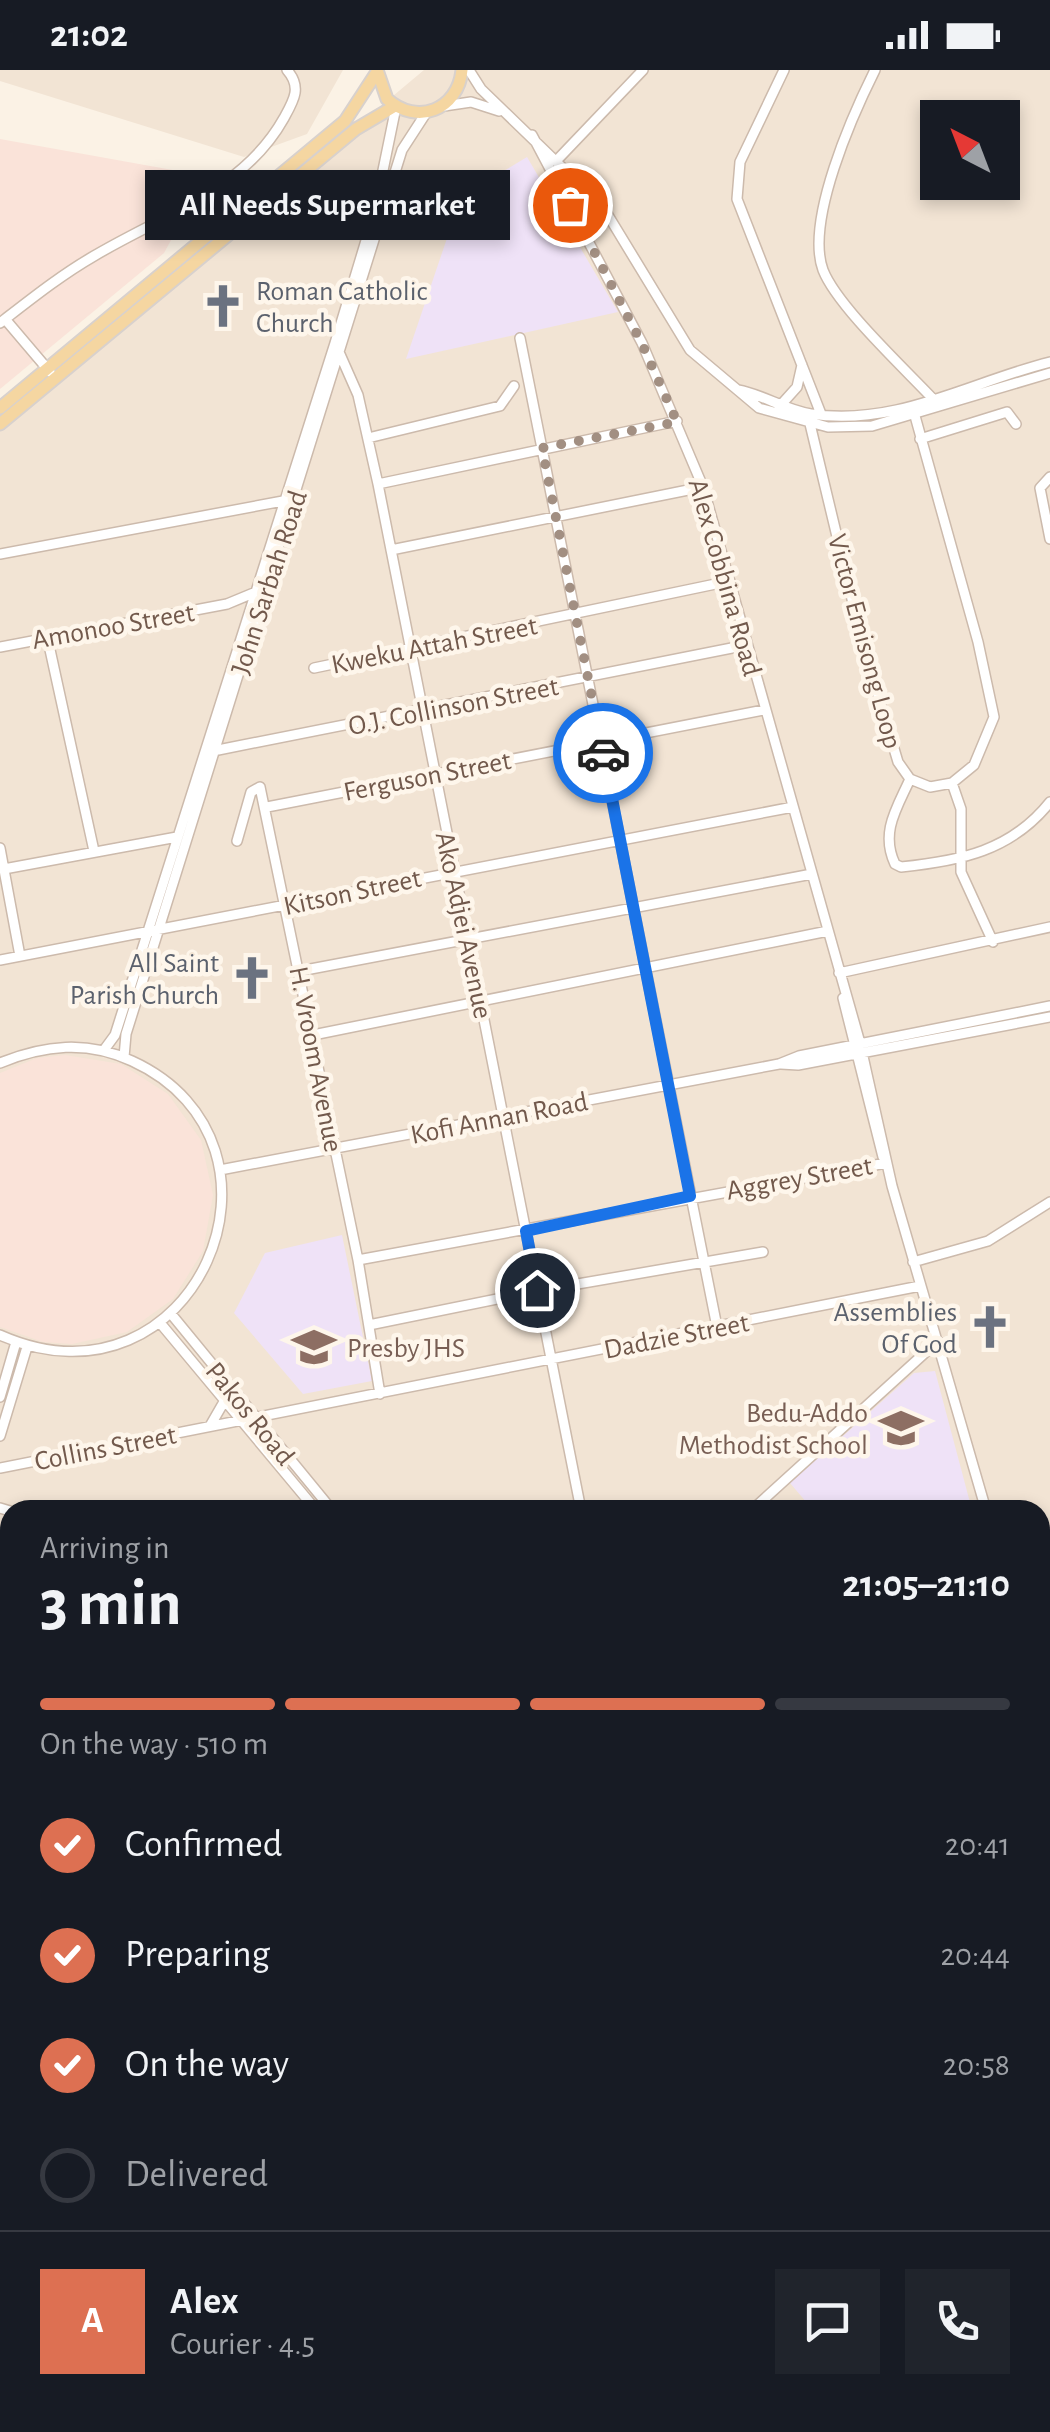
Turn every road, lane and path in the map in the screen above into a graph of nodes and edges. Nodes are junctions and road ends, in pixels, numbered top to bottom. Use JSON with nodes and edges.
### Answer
{"nodes":[{"id":1,"x":286,"y":70,"type":"edge"},
{"id":2,"x":465,"y":70,"type":"edge"},
{"id":3,"x":643,"y":70,"type":"edge"},
{"id":4,"x":784,"y":70,"type":"edge"},
{"id":5,"x":875,"y":70,"type":"edge"},
{"id":6,"x":377,"y":71,"type":"edge"},
{"id":7,"x":396,"y":106,"type":"junction"},
{"id":8,"x":444,"y":106,"type":"junction"},
{"id":9,"x":426,"y":113,"type":"junction"},
{"id":10,"x":508,"y":116,"type":"junction"},
{"id":11,"x":532,"y":135,"type":"junction"},
{"id":12,"x":558,"y":159,"type":"junction"},
{"id":13,"x":2,"y":321,"type":"edge"},
{"id":14,"x":520,"y":338,"type":"dead end"},
{"id":15,"x":335,"y":344,"type":"junction"},
{"id":16,"x":342,"y":355,"type":"junction"},
{"id":17,"x":802,"y":362,"type":"junction"},
{"id":18,"x":1050,"y":362,"type":"edge"},
{"id":19,"x":1050,"y":373,"type":"edge"},
{"id":20,"x":51,"y":374,"type":"junction"},
{"id":21,"x":514,"y":386,"type":"dead end"},
{"id":22,"x":738,"y":390,"type":"junction"},
{"id":23,"x":934,"y":400,"type":"junction"},
{"id":24,"x":779,"y":407,"type":"junction"},
{"id":25,"x":0,"y":408,"type":"edge"},
{"id":26,"x":821,"y":414,"type":"junction"},
{"id":27,"x":915,"y":416,"type":"junction"},
{"id":28,"x":677,"y":422,"type":"junction"},
{"id":29,"x":0,"y":424,"type":"edge"},
{"id":30,"x":810,"y":424,"type":"junction"},
{"id":31,"x":1016,"y":424,"type":"dead end"},
{"id":32,"x":368,"y":438,"type":"junction"},
{"id":33,"x":920,"y":439,"type":"junction"},
{"id":34,"x":542,"y":448,"type":"junction"},
{"id":35,"x":1050,"y":478,"type":"edge"},
{"id":36,"x":378,"y":484,"type":"junction"},
{"id":37,"x":703,"y":487,"type":"junction"},
{"id":38,"x":283,"y":501,"type":"junction"},
{"id":39,"x":556,"y":515,"type":"junction"},
{"id":40,"x":1050,"y":539,"type":"edge"},
{"id":41,"x":391,"y":550,"type":"junction"},
{"id":42,"x":0,"y":554,"type":"edge"},
{"id":43,"x":730,"y":581,"type":"junction"},
{"id":44,"x":256,"y":592,"type":"junction"},
{"id":45,"x":227,"y":604,"type":"junction"},
{"id":46,"x":576,"y":615,"type":"junction"},
{"id":47,"x":245,"y":626,"type":"junction"},
{"id":48,"x":46,"y":636,"type":"junction"},
{"id":49,"x":747,"y":645,"type":"junction"},
{"id":50,"x":0,"y":647,"type":"edge"},
{"id":51,"x":409,"y":648,"type":"junction"},
{"id":52,"x":314,"y":668,"type":"dead end"},
{"id":53,"x":588,"y":679,"type":"junction"},
{"id":54,"x":764,"y":710,"type":"junction"},
{"id":55,"x":421,"y":712,"type":"junction"},
{"id":56,"x":601,"y":740,"type":"junction"},
{"id":57,"x":218,"y":750,"type":"junction"},
{"id":58,"x":434,"y":773,"type":"junction"},
{"id":59,"x":910,"y":779,"type":"junction"},
{"id":60,"x":952,"y":783,"type":"junction"},
{"id":61,"x":1050,"y":802,"type":"edge"},
{"id":62,"x":792,"y":807,"type":"junction"},
{"id":63,"x":267,"y":808,"type":"junction"},
{"id":64,"x":178,"y":837,"type":"junction"},
{"id":65,"x":237,"y":841,"type":"dead end"},
{"id":66,"x":621,"y":841,"type":"junction"},
{"id":67,"x":0,"y":848,"type":"edge"},
{"id":68,"x":94,"y":851,"type":"junction"},
{"id":69,"x":961,"y":861,"type":"junction"},
{"id":70,"x":4,"y":868,"type":"junction"},
{"id":71,"x":453,"y":870,"type":"junction"},
{"id":72,"x":812,"y":874,"type":"junction"},
{"id":73,"x":284,"y":906,"type":"junction"},
{"id":74,"x":634,"y":907,"type":"junction"},
{"id":75,"x":160,"y":928,"type":"junction"},
{"id":76,"x":1050,"y":928,"type":"edge"},
{"id":77,"x":148,"y":931,"type":"junction"},
{"id":78,"x":828,"y":931,"type":"junction"},
{"id":79,"x":468,"y":938,"type":"junction"},
{"id":80,"x":992,"y":942,"type":"junction"},
{"id":81,"x":20,"y":956,"type":"junction"},
{"id":82,"x":0,"y":960,"type":"edge"},
{"id":83,"x":646,"y":970,"type":"junction"},
{"id":84,"x":300,"y":972,"type":"junction"},
{"id":85,"x":838,"y":973,"type":"junction"},
{"id":86,"x":482,"y":1004,"type":"junction"},
{"id":87,"x":1050,"y":1006,"type":"edge"},
{"id":88,"x":1050,"y":1017,"type":"edge"},
{"id":89,"x":313,"y":1035,"type":"junction"},
{"id":90,"x":858,"y":1048,"type":"junction"},
{"id":91,"x":104,"y":1050,"type":"junction"},
{"id":92,"x":124,"y":1057,"type":"junction"},
{"id":93,"x":0,"y":1063,"type":"edge"},
{"id":94,"x":670,"y":1084,"type":"junction"},
{"id":95,"x":503,"y":1116,"type":"junction"},
{"id":96,"x":335,"y":1148,"type":"junction"},
{"id":97,"x":886,"y":1162,"type":"junction"},
{"id":98,"x":220,"y":1170,"type":"junction"},
{"id":99,"x":690,"y":1196,"type":"junction"},
{"id":100,"x":1050,"y":1202,"type":"edge"},
{"id":101,"x":526,"y":1231,"type":"junction"},
{"id":102,"x":763,"y":1252,"type":"dead end"},
{"id":103,"x":358,"y":1260,"type":"junction"},
{"id":104,"x":914,"y":1262,"type":"junction"},
{"id":105,"x":702,"y":1264,"type":"junction"},
{"id":106,"x":920,"y":1286,"type":"junction"},
{"id":107,"x":537,"y":1290,"type":"junction"},
{"id":108,"x":172,"y":1315,"type":"junction"},
{"id":109,"x":162,"y":1324,"type":"junction"},
{"id":110,"x":369,"y":1325,"type":"junction"},
{"id":111,"x":717,"y":1327,"type":"junction"},
{"id":112,"x":0,"y":1335,"type":"edge"},
{"id":113,"x":938,"y":1341,"type":"junction"},
{"id":114,"x":21,"y":1345,"type":"junction"},
{"id":115,"x":552,"y":1360,"type":"junction"},
{"id":116,"x":380,"y":1394,"type":"junction"},
{"id":117,"x":0,"y":1398,"type":"edge"},
{"id":118,"x":224,"y":1400,"type":"junction"},
{"id":119,"x":254,"y":1418,"type":"junction"},
{"id":120,"x":241,"y":1421,"type":"junction"},
{"id":121,"x":210,"y":1426,"type":"junction"},
{"id":122,"x":0,"y":1436,"type":"edge"},
{"id":123,"x":0,"y":1468,"type":"edge"},
{"id":124,"x":308,"y":1500,"type":"edge"},
{"id":125,"x":324,"y":1500,"type":"edge"},
{"id":126,"x":579,"y":1500,"type":"edge"},
{"id":127,"x":763,"y":1500,"type":"edge"},
{"id":128,"x":983,"y":1500,"type":"edge"}],
"edges":[{"from":1,"to":13,"type":"street"},
{"from":2,"to":8,"type":"main road"},
{"from":2,"to":10,"type":"street"},
{"from":3,"to":12,"type":"street"},
{"from":4,"to":17,"type":"street"},
{"from":5,"to":23,"type":"street"},
{"from":6,"to":7,"type":"main road"},
{"from":6,"to":20,"type":"main road"},
{"from":7,"to":9,"type":"main road"},
{"from":7,"to":15,"type":"street","name":"John Sarbah Road"},
{"from":7,"to":20,"type":"main road"},
{"from":8,"to":9,"type":"main road"},
{"from":8,"to":10,"type":"street"},
{"from":9,"to":16,"type":"street","name":"John Sarbah Road"},
{"from":10,"to":11,"type":"street"},
{"from":11,"to":12,"type":"street"},
{"from":11,"to":28,"type":"street","name":"Alex Cobbina Road"},
{"from":12,"to":22,"type":"street"},
{"from":13,"to":20,"type":"street"},
{"from":14,"to":34,"type":"street"},
{"from":15,"to":16,"type":"street","name":"Ako Adjei Avenue"},
{"from":15,"to":38,"type":"street","name":"John Sarbah Road"},
{"from":16,"to":32,"type":"street","name":"Ako Adjei Avenue"},
{"from":16,"to":57,"type":"street","name":"John Sarbah Road"},
{"from":17,"to":24,"type":"street"},
{"from":17,"to":26,"type":"street"},
{"from":18,"to":23,"type":"street"},
{"from":19,"to":27,"type":"street"},
{"from":20,"to":25,"type":"main road"},
{"from":20,"to":29,"type":"main road"},
{"from":21,"to":32,"type":"street"},
{"from":22,"to":24,"type":"street"},
{"from":22,"to":30,"type":"street"},
{"from":23,"to":26,"type":"street"},
{"from":24,"to":26,"type":"street"},
{"from":27,"to":30,"type":"street"},
{"from":27,"to":33,"type":"street"},
{"from":28,"to":34,"type":"street"},
{"from":28,"to":37,"type":"street","name":"Alex Cobbina Road"},
{"from":30,"to":59,"type":"street","name":"Victor Emisong Loop"},
{"from":31,"to":33,"type":"street"},
{"from":32,"to":36,"type":"street","name":"Ako Adjei Avenue"},
{"from":33,"to":60,"type":"street"},
{"from":34,"to":36,"type":"street"},
{"from":34,"to":39,"type":"street"},
{"from":35,"to":40,"type":"street"},
{"from":36,"to":41,"type":"street","name":"Ako Adjei Avenue"},
{"from":37,"to":39,"type":"street"},
{"from":37,"to":43,"type":"street","name":"Alex Cobbina Road"},
{"from":38,"to":42,"type":"street"},
{"from":38,"to":44,"type":"street","name":"John Sarbah Road"},
{"from":39,"to":41,"type":"street"},
{"from":39,"to":46,"type":"street"},
{"from":41,"to":51,"type":"street","name":"Ako Adjei Avenue"},
{"from":43,"to":46,"type":"street","name":"Kweku Attah Street"},
{"from":43,"to":49,"type":"street","name":"Alex Cobbina Road"},
{"from":44,"to":45,"type":"street","name":"Amonoo Street"},
{"from":44,"to":47,"type":"street","name":"John Sarbah Road"},
{"from":45,"to":47,"type":"street","name":"Amonoo Street"},
{"from":45,"to":48,"type":"street","name":"Amonoo Street"},
{"from":46,"to":51,"type":"street","name":"Kweku Attah Street"},
{"from":46,"to":53,"type":"street"},
{"from":47,"to":64,"type":"street","name":"John Sarbah Road"},
{"from":48,"to":50,"type":"street","name":"Amonoo Street"},
{"from":48,"to":68,"type":"street"},
{"from":49,"to":53,"type":"street","name":"O.J. Collinson Street"},
{"from":49,"to":54,"type":"street","name":"Alex Cobbina Road"},
{"from":51,"to":52,"type":"street","name":"Kweku Attah Street"},
{"from":51,"to":55,"type":"street","name":"Ako Adjei Avenue"},
{"from":53,"to":55,"type":"street","name":"O.J. Collinson Street"},
{"from":53,"to":56,"type":"street"},
{"from":54,"to":56,"type":"street","name":"Ferguson Street"},
{"from":54,"to":62,"type":"street","name":"Alex Cobbina Road"},
{"from":55,"to":57,"type":"street","name":"O.J. Collinson Street"},
{"from":55,"to":58,"type":"street","name":"Ako Adjei Avenue"},
{"from":56,"to":58,"type":"street","name":"Ferguson Street"},
{"from":56,"to":66,"type":"street"},
{"from":57,"to":75,"type":"street","name":"John Sarbah Road"},
{"from":58,"to":63,"type":"street","name":"Ferguson Street"},
{"from":58,"to":71,"type":"street","name":"Ako Adjei Avenue"},
{"from":59,"to":60,"type":"street","name":"Victor Emisong Loop"},
{"from":59,"to":69,"type":"street"},
{"from":60,"to":69,"type":"street"},
{"from":61,"to":69,"type":"street"},
{"from":62,"to":66,"type":"street","name":"Kitson Street"},
{"from":62,"to":72,"type":"street","name":"Alex Cobbina Road"},
{"from":63,"to":65,"type":"street"},
{"from":63,"to":73,"type":"street","name":"H. Vroom Avenue"},
{"from":64,"to":68,"type":"street"},
{"from":64,"to":77,"type":"street","name":"John Sarbah Road"},
{"from":66,"to":71,"type":"street","name":"Kitson Street"},
{"from":66,"to":74,"type":"street"},
{"from":67,"to":70,"type":"street"},
{"from":68,"to":70,"type":"street"},
{"from":69,"to":80,"type":"street"},
{"from":70,"to":81,"type":"street"},
{"from":71,"to":73,"type":"street","name":"Kitson Street"},
{"from":71,"to":79,"type":"street","name":"Ako Adjei Avenue"},
{"from":72,"to":74,"type":"street"},
{"from":72,"to":78,"type":"street","name":"Alex Cobbina Road"},
{"from":73,"to":75,"type":"street","name":"Kitson Street"},
{"from":73,"to":84,"type":"street","name":"H. Vroom Avenue"},
{"from":74,"to":79,"type":"street"},
{"from":74,"to":83,"type":"street"},
{"from":75,"to":77,"type":"street","name":"Kitson Street"},
{"from":75,"to":92,"type":"street","name":"John Sarbah Road"},
{"from":76,"to":80,"type":"street"},
{"from":77,"to":81,"type":"street","name":"Kitson Street"},
{"from":77,"to":91,"type":"street","name":"John Sarbah Road"},
{"from":78,"to":83,"type":"street"},
{"from":78,"to":85,"type":"street","name":"Alex Cobbina Road"},
{"from":79,"to":84,"type":"street"},
{"from":79,"to":86,"type":"street","name":"Ako Adjei Avenue"},
{"from":80,"to":85,"type":"street"},
{"from":81,"to":82,"type":"street","name":"Kitson Street"},
{"from":83,"to":86,"type":"street"},
{"from":83,"to":94,"type":"street"},
{"from":84,"to":89,"type":"street","name":"H. Vroom Avenue"},
{"from":85,"to":90,"type":"street","name":"Alex Cobbina Road"},
{"from":86,"to":89,"type":"street"},
{"from":86,"to":95,"type":"street","name":"Ako Adjei Avenue"},
{"from":87,"to":90,"type":"street","name":"Kofi Annan Road"},
{"from":88,"to":90,"type":"street","name":"Kofi Annan Road"},
{"from":89,"to":96,"type":"street","name":"H. Vroom Avenue"},
{"from":90,"to":94,"type":"street","name":"Kofi Annan Road"},
{"from":90,"to":97,"type":"street","name":"Alex Cobbina Road"},
{"from":91,"to":92,"type":"street"},
{"from":91,"to":93,"type":"street"},
{"from":92,"to":98,"type":"street"},
{"from":94,"to":95,"type":"street","name":"Kofi Annan Road"},
{"from":94,"to":99,"type":"street"},
{"from":95,"to":96,"type":"street","name":"Kofi Annan Road"},
{"from":95,"to":101,"type":"street","name":"Ako Adjei Avenue"},
{"from":96,"to":98,"type":"street","name":"Kofi Annan Road"},
{"from":96,"to":103,"type":"street","name":"H. Vroom Avenue"},
{"from":97,"to":99,"type":"street","name":"Aggrey Street"},
{"from":97,"to":104,"type":"street","name":"Alex Cobbina Road"},
{"from":98,"to":108,"type":"street"},
{"from":99,"to":101,"type":"street","name":"Aggrey Street"},
{"from":99,"to":105,"type":"street"},
{"from":100,"to":104,"type":"street"},
{"from":101,"to":103,"type":"street","name":"Aggrey Street"},
{"from":101,"to":107,"type":"street","name":"Ako Adjei Avenue"},
{"from":102,"to":105,"type":"street"},
{"from":103,"to":110,"type":"street","name":"H. Vroom Avenue"},
{"from":104,"to":106,"type":"street","name":"Alex Cobbina Road"},
{"from":105,"to":107,"type":"street"},
{"from":105,"to":111,"type":"street"},
{"from":106,"to":111,"type":"street","name":"Dadzie Street"},
{"from":106,"to":113,"type":"street","name":"Alex Cobbina Road"},
{"from":107,"to":110,"type":"street"},
{"from":107,"to":115,"type":"street","name":"Ako Adjei Avenue"},
{"from":108,"to":109,"type":"street"},
{"from":108,"to":119,"type":"street","name":"Pakos Road"},
{"from":109,"to":114,"type":"street"},
{"from":109,"to":118,"type":"street","name":"Pakos Road"},
{"from":110,"to":116,"type":"street","name":"H. Vroom Avenue"},
{"from":111,"to":115,"type":"street","name":"Dadzie Street"},
{"from":112,"to":114,"type":"street"},
{"from":113,"to":127,"type":"street"},
{"from":113,"to":128,"type":"street","name":"Alex Cobbina Road"},
{"from":114,"to":117,"type":"street"},
{"from":114,"to":122,"type":"street"},
{"from":115,"to":116,"type":"street","name":"Dadzie Street"},
{"from":115,"to":126,"type":"street","name":"Ako Adjei Avenue"},
{"from":116,"to":119,"type":"street","name":"Dadzie Street"},
{"from":118,"to":120,"type":"street","name":"Pakos Road"},
{"from":118,"to":121,"type":"street","name":"Collins Street"},
{"from":119,"to":120,"type":"street","name":"Collins Street"},
{"from":119,"to":125,"type":"street","name":"Pakos Road"},
{"from":120,"to":121,"type":"street","name":"Collins Street"},
{"from":120,"to":124,"type":"street","name":"Pakos Road"},
{"from":121,"to":123,"type":"street","name":"Collins Street"}]}
